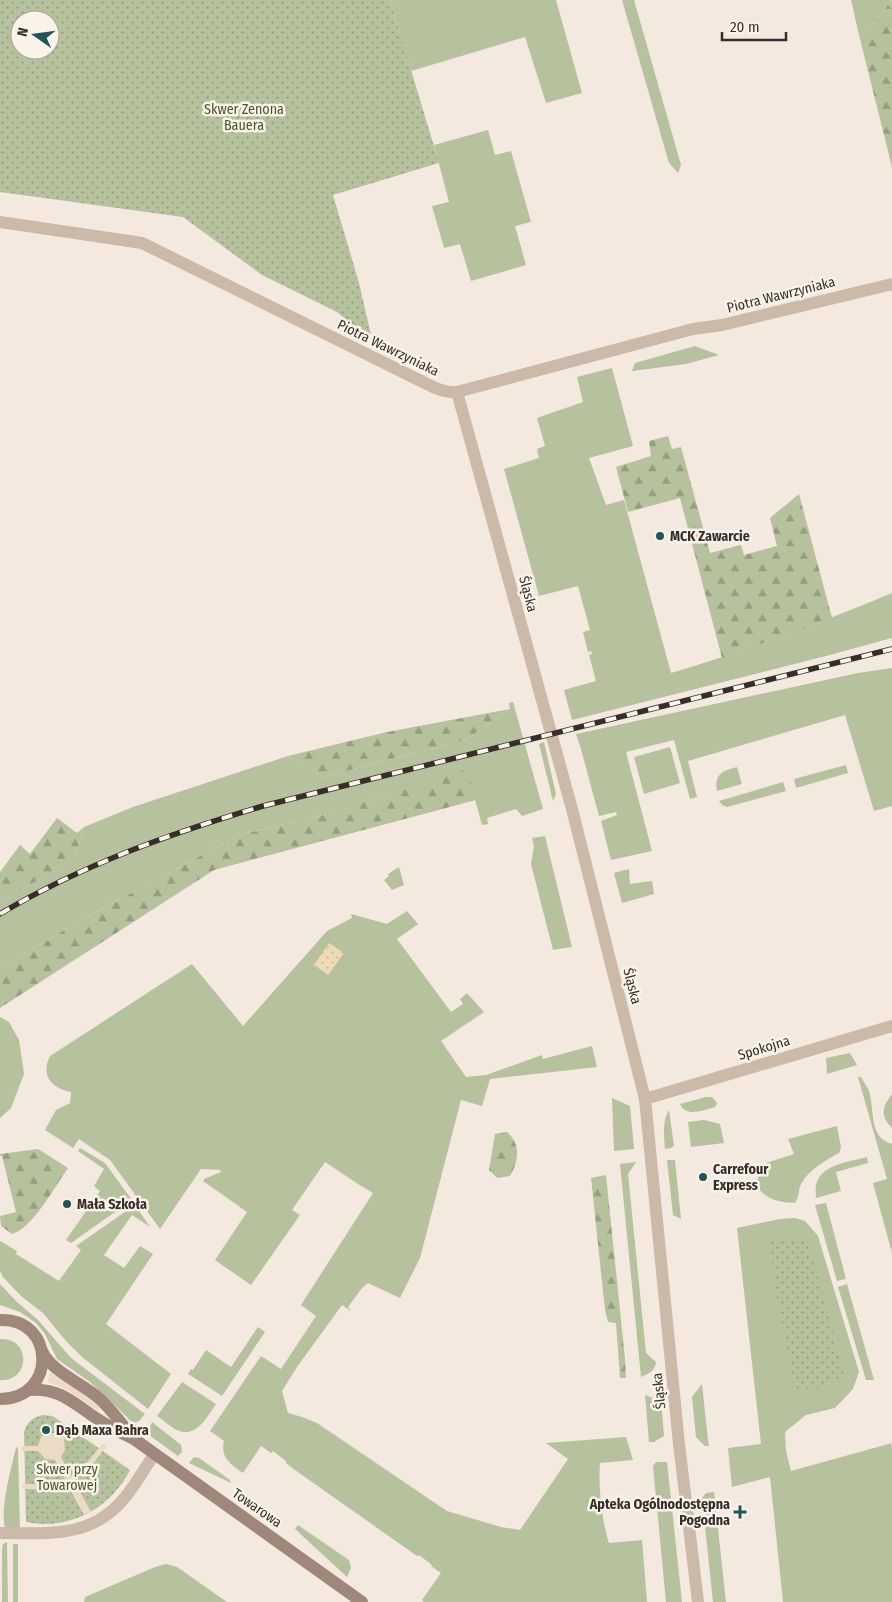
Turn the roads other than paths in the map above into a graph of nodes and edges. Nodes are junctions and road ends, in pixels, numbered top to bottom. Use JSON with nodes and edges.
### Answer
{"nodes":[{"id":1,"x":0,"y":222,"type":"edge"},
{"id":2,"x":892,"y":284,"type":"edge"},
{"id":3,"x":457,"y":392,"type":"junction"},
{"id":4,"x":892,"y":1026,"type":"edge"},
{"id":5,"x":645,"y":1099,"type":"junction"},
{"id":6,"x":2,"y":1318,"type":"edge"},
{"id":7,"x":42,"y":1351,"type":"junction"},
{"id":8,"x":29,"y":1390,"type":"junction"},
{"id":9,"x":0,"y":1399,"type":"edge"},
{"id":10,"x":134,"y":1439,"type":"junction"},
{"id":11,"x":154,"y":1455,"type":"junction"},
{"id":12,"x":0,"y":1533,"type":"edge"},
{"id":13,"x":362,"y":1602,"type":"edge"},
{"id":14,"x":698,"y":1602,"type":"edge"}],
"edges":[{"from":1,"to":3,"type":"street","name":"Piotra Wawrzyniaka"},
{"from":2,"to":3,"type":"street","name":"Piotra Wawrzyniaka"},
{"from":3,"to":5,"type":"street","name":"Śląska"},
{"from":4,"to":5,"type":"street","name":"Spokojna"},
{"from":5,"to":14,"type":"street","name":"Śląska"},
{"from":6,"to":7,"type":"street","name":"Towarowa"},
{"from":7,"to":8,"type":"street"},
{"from":7,"to":10,"type":"street","name":"Towarowa"},
{"from":8,"to":9,"type":"street"},
{"from":8,"to":10,"type":"street","name":"Towarowa"},
{"from":10,"to":11,"type":"street","name":"Towarowa"},
{"from":11,"to":12,"type":"street"},
{"from":11,"to":13,"type":"street","name":"Towarowa"}]}
